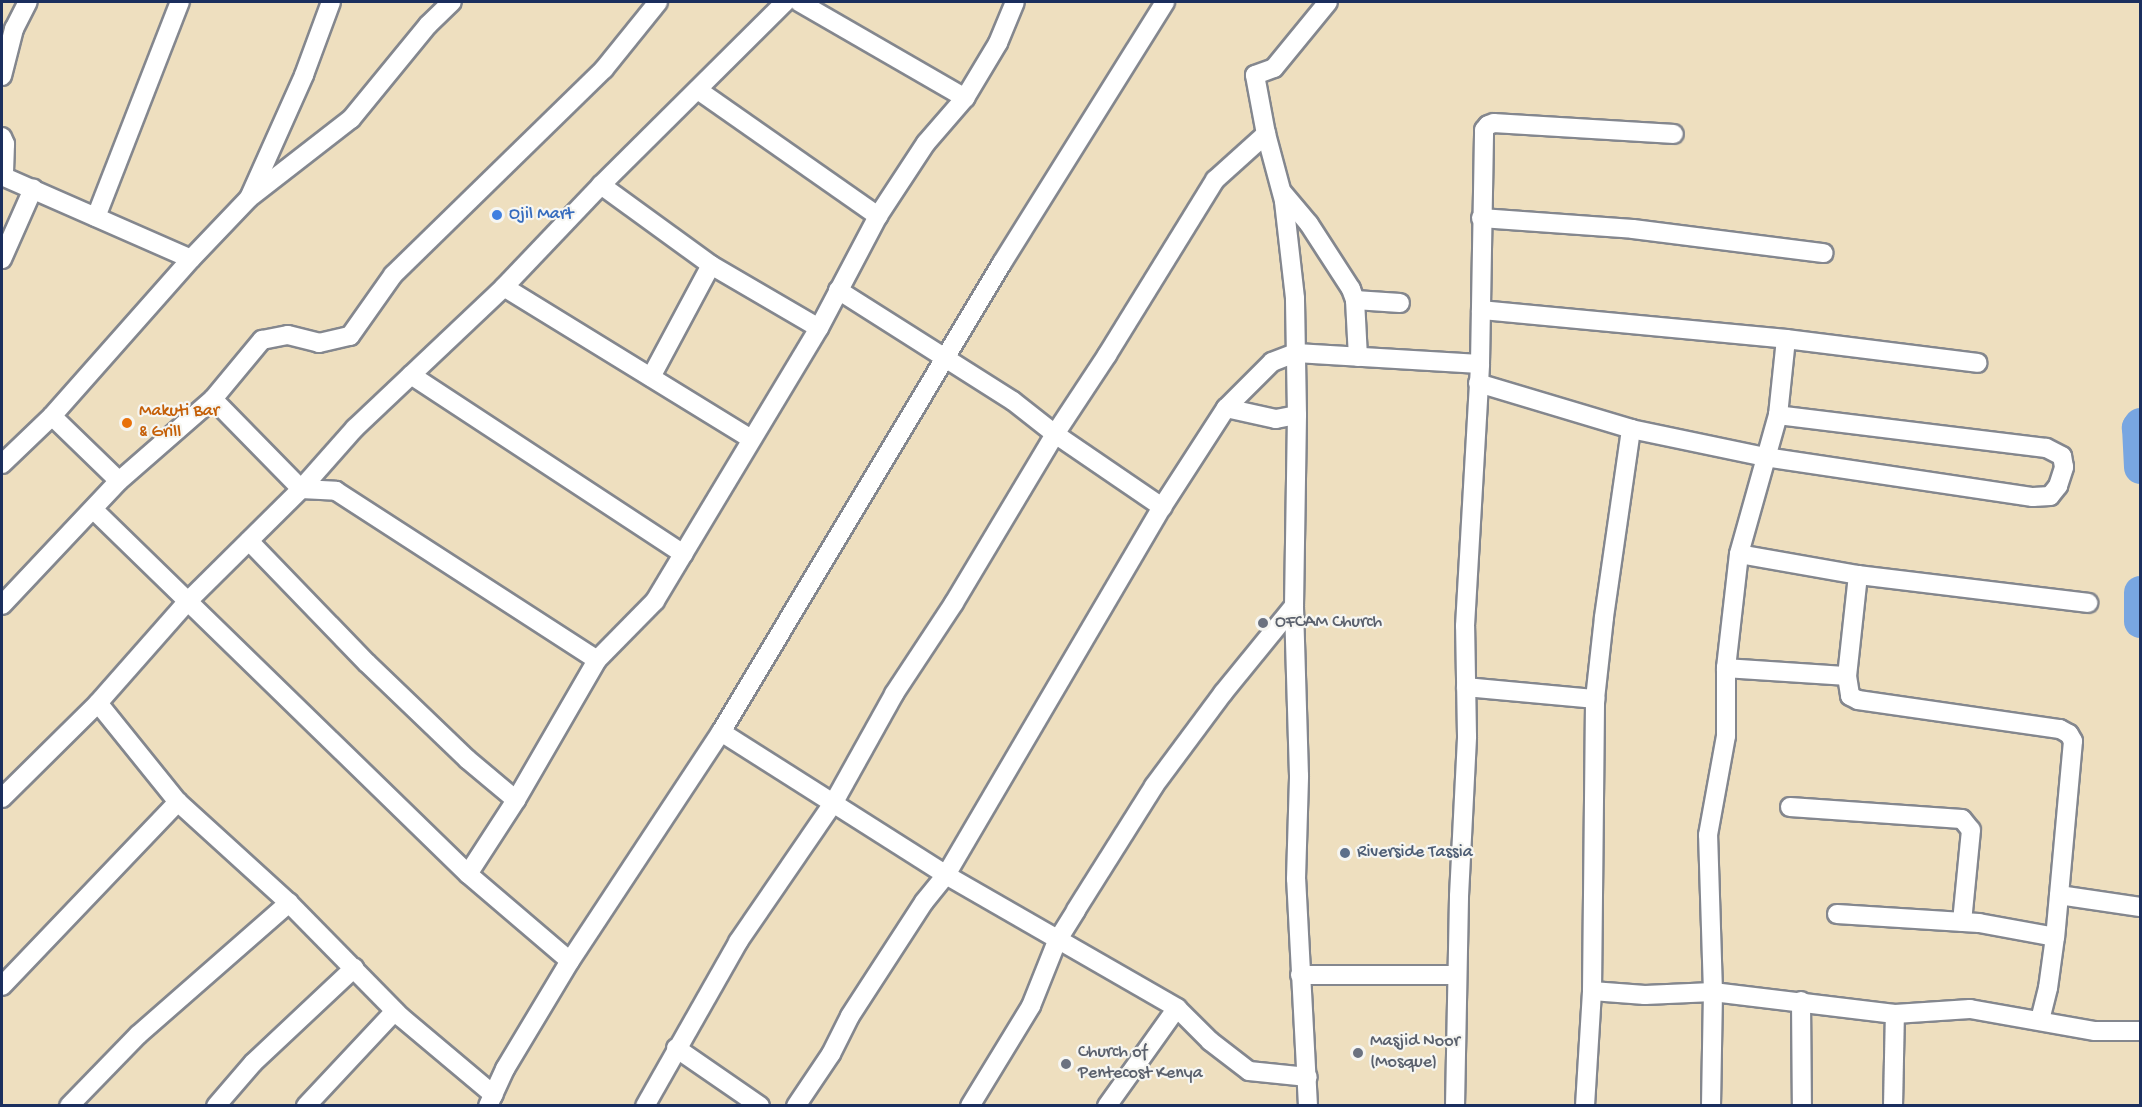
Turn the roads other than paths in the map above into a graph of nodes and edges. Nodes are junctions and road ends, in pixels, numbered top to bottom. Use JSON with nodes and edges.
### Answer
{"nodes":[{"id":1,"x":28,"y":2,"type":"edge"},
{"id":2,"x":180,"y":2,"type":"edge"},
{"id":3,"x":331,"y":2,"type":"edge"},
{"id":4,"x":452,"y":2,"type":"edge"},
{"id":5,"x":658,"y":2,"type":"edge"},
{"id":6,"x":785,"y":2,"type":"edge"},
{"id":7,"x":799,"y":2,"type":"edge"},
{"id":8,"x":1016,"y":2,"type":"edge"},
{"id":9,"x":1165,"y":2,"type":"edge"},
{"id":10,"x":1328,"y":2,"type":"edge"},
{"id":11,"x":2,"y":76,"type":"edge"},
{"id":12,"x":698,"y":90,"type":"junction"},
{"id":13,"x":965,"y":98,"type":"junction"},
{"id":14,"x":1266,"y":134,"type":"junction"},
{"id":15,"x":1674,"y":134,"type":"dead end"},
{"id":16,"x":2,"y":137,"type":"edge"},
{"id":17,"x":3,"y":176,"type":"edge"},
{"id":18,"x":601,"y":185,"type":"junction"},
{"id":19,"x":33,"y":189,"type":"junction"},
{"id":20,"x":1282,"y":192,"type":"junction"},
{"id":21,"x":249,"y":198,"type":"junction"},
{"id":22,"x":878,"y":216,"type":"junction"},
{"id":23,"x":96,"y":217,"type":"junction"},
{"id":24,"x":1481,"y":218,"type":"junction"},
{"id":25,"x":1823,"y":253,"type":"dead end"},
{"id":26,"x":191,"y":259,"type":"junction"},
{"id":27,"x":2,"y":260,"type":"edge"},
{"id":28,"x":711,"y":265,"type":"junction"},
{"id":29,"x":504,"y":288,"type":"junction"},
{"id":30,"x":838,"y":290,"type":"junction"},
{"id":31,"x":1355,"y":300,"type":"junction"},
{"id":32,"x":1400,"y":303,"type":"dead end"},
{"id":33,"x":1481,"y":310,"type":"junction"},
{"id":34,"x":819,"y":328,"type":"junction"},
{"id":35,"x":1786,"y":339,"type":"junction"},
{"id":36,"x":1296,"y":353,"type":"junction"},
{"id":37,"x":1358,"y":357,"type":"junction"},
{"id":38,"x":947,"y":360,"type":"junction"},
{"id":39,"x":1978,"y":363,"type":"dead end"},
{"id":40,"x":1480,"y":364,"type":"junction"},
{"id":41,"x":411,"y":375,"type":"junction"},
{"id":42,"x":651,"y":377,"type":"junction"},
{"id":43,"x":1478,"y":383,"type":"junction"},
{"id":44,"x":213,"y":399,"type":"junction"},
{"id":45,"x":1226,"y":408,"type":"junction"},
{"id":46,"x":1297,"y":415,"type":"junction"},
{"id":47,"x":1778,"y":415,"type":"junction"},
{"id":48,"x":52,"y":416,"type":"junction"},
{"id":49,"x":1631,"y":429,"type":"junction"},
{"id":50,"x":1055,"y":434,"type":"junction"},
{"id":51,"x":751,"y":439,"type":"junction"},
{"id":52,"x":10,"y":445,"type":"edge"},
{"id":53,"x":1765,"y":457,"type":"junction"},
{"id":54,"x":2,"y":464,"type":"edge"},
{"id":55,"x":119,"y":481,"type":"junction"},
{"id":56,"x":301,"y":489,"type":"junction"},
{"id":57,"x":1162,"y":507,"type":"junction"},
{"id":58,"x":94,"y":510,"type":"junction"},
{"id":59,"x":249,"y":541,"type":"junction"},
{"id":60,"x":683,"y":554,"type":"junction"},
{"id":61,"x":1739,"y":554,"type":"junction"},
{"id":62,"x":1858,"y":575,"type":"junction"},
{"id":63,"x":187,"y":602,"type":"junction"},
{"id":64,"x":2088,"y":603,"type":"dead end"},
{"id":65,"x":2,"y":605,"type":"edge"},
{"id":66,"x":1294,"y":606,"type":"junction"},
{"id":67,"x":597,"y":660,"type":"junction"},
{"id":68,"x":1726,"y":668,"type":"junction"},
{"id":69,"x":1847,"y":676,"type":"junction"},
{"id":70,"x":1466,"y":687,"type":"junction"},
{"id":71,"x":1595,"y":699,"type":"junction"},
{"id":72,"x":98,"y":703,"type":"junction"},
{"id":73,"x":721,"y":732,"type":"junction"},
{"id":74,"x":2,"y":798,"type":"edge"},
{"id":75,"x":516,"y":800,"type":"junction"},
{"id":76,"x":178,"y":802,"type":"junction"},
{"id":77,"x":834,"y":802,"type":"junction"},
{"id":78,"x":1790,"y":807,"type":"dead end"},
{"id":79,"x":468,"y":874,"type":"junction"},
{"id":80,"x":946,"y":875,"type":"junction"},
{"id":81,"x":2059,"y":896,"type":"junction"},
{"id":82,"x":289,"y":903,"type":"junction"},
{"id":83,"x":2140,"y":907,"type":"edge"},
{"id":84,"x":1837,"y":914,"type":"dead end"},
{"id":85,"x":1962,"y":922,"type":"junction"},
{"id":86,"x":2055,"y":937,"type":"junction"},
{"id":87,"x":1058,"y":941,"type":"junction"},
{"id":88,"x":570,"y":961,"type":"junction"},
{"id":89,"x":354,"y":968,"type":"junction"},
{"id":90,"x":1300,"y":975,"type":"junction"},
{"id":91,"x":1457,"y":975,"type":"junction"},
{"id":92,"x":2,"y":986,"type":"edge"},
{"id":93,"x":1592,"y":991,"type":"junction"},
{"id":94,"x":1713,"y":992,"type":"junction"},
{"id":95,"x":1801,"y":1001,"type":"junction"},
{"id":96,"x":1177,"y":1008,"type":"junction"},
{"id":97,"x":395,"y":1011,"type":"junction"},
{"id":98,"x":1895,"y":1014,"type":"junction"},
{"id":99,"x":2040,"y":1020,"type":"junction"},
{"id":100,"x":2140,"y":1031,"type":"edge"},
{"id":101,"x":676,"y":1048,"type":"junction"},
{"id":102,"x":1308,"y":1077,"type":"junction"},
{"id":103,"x":491,"y":1100,"type":"edge"},
{"id":104,"x":69,"y":1106,"type":"edge"},
{"id":105,"x":216,"y":1106,"type":"edge"},
{"id":106,"x":306,"y":1106,"type":"edge"},
{"id":107,"x":645,"y":1106,"type":"edge"},
{"id":108,"x":760,"y":1106,"type":"edge"},
{"id":109,"x":796,"y":1106,"type":"edge"},
{"id":110,"x":970,"y":1106,"type":"edge"},
{"id":111,"x":1107,"y":1106,"type":"edge"},
{"id":112,"x":1308,"y":1106,"type":"edge"},
{"id":113,"x":1455,"y":1106,"type":"edge"},
{"id":114,"x":1585,"y":1106,"type":"edge"},
{"id":115,"x":1711,"y":1106,"type":"edge"},
{"id":116,"x":1802,"y":1106,"type":"edge"},
{"id":117,"x":1893,"y":1106,"type":"edge"}],
"edges":[{"from":1,"to":11,"type":"street"},
{"from":2,"to":23,"type":"street"},
{"from":3,"to":21,"type":"street"},
{"from":4,"to":21,"type":"street"},
{"from":5,"to":44,"type":"street"},
{"from":6,"to":12,"type":"street"},
{"from":7,"to":13,"type":"street"},
{"from":8,"to":13,"type":"street"},
{"from":9,"to":38,"type":"street"},
{"from":10,"to":14,"type":"street"},
{"from":12,"to":18,"type":"street"},
{"from":12,"to":22,"type":"street"},
{"from":13,"to":22,"type":"street"},
{"from":14,"to":20,"type":"street"},
{"from":14,"to":50,"type":"street"},
{"from":15,"to":24,"type":"street"},
{"from":16,"to":17,"type":"street"},
{"from":17,"to":19,"type":"street"},
{"from":18,"to":28,"type":"street"},
{"from":18,"to":29,"type":"street"},
{"from":19,"to":23,"type":"street"},
{"from":19,"to":27,"type":"street"},
{"from":20,"to":31,"type":"street"},
{"from":20,"to":36,"type":"street"},
{"from":21,"to":26,"type":"street"},
{"from":22,"to":30,"type":"street"},
{"from":23,"to":26,"type":"street"},
{"from":24,"to":25,"type":"street"},
{"from":24,"to":33,"type":"street"},
{"from":26,"to":48,"type":"street"},
{"from":28,"to":34,"type":"street"},
{"from":28,"to":42,"type":"street"},
{"from":29,"to":41,"type":"street"},
{"from":29,"to":42,"type":"street"},
{"from":30,"to":34,"type":"street"},
{"from":30,"to":38,"type":"street"},
{"from":31,"to":32,"type":"street"},
{"from":31,"to":37,"type":"street"},
{"from":33,"to":35,"type":"street"},
{"from":33,"to":40,"type":"street"},
{"from":34,"to":51,"type":"street"},
{"from":35,"to":39,"type":"street"},
{"from":35,"to":47,"type":"street"},
{"from":36,"to":37,"type":"street"},
{"from":36,"to":45,"type":"street"},
{"from":36,"to":46,"type":"street"},
{"from":37,"to":40,"type":"street"},
{"from":38,"to":50,"type":"street"},
{"from":38,"to":73,"type":"street"},
{"from":40,"to":43,"type":"street"},
{"from":41,"to":56,"type":"street"},
{"from":41,"to":60,"type":"street"},
{"from":42,"to":51,"type":"street"},
{"from":43,"to":49,"type":"street"},
{"from":43,"to":70,"type":"street"},
{"from":44,"to":55,"type":"street"},
{"from":44,"to":56,"type":"street"},
{"from":45,"to":46,"type":"street"},
{"from":45,"to":57,"type":"street"},
{"from":46,"to":66,"type":"street"},
{"from":47,"to":53,"type":"street"},
{"from":47,"to":53,"type":"street"},
{"from":48,"to":52,"type":"street"},
{"from":48,"to":55,"type":"street"},
{"from":49,"to":53,"type":"street"},
{"from":49,"to":71,"type":"street"},
{"from":50,"to":57,"type":"street"},
{"from":50,"to":77,"type":"street"},
{"from":51,"to":60,"type":"street"},
{"from":52,"to":54,"type":"street"},
{"from":53,"to":61,"type":"street"},
{"from":55,"to":58,"type":"street"},
{"from":56,"to":59,"type":"street"},
{"from":56,"to":67,"type":"street"},
{"from":57,"to":80,"type":"street"},
{"from":58,"to":63,"type":"street"},
{"from":58,"to":65,"type":"street"},
{"from":59,"to":63,"type":"street"},
{"from":59,"to":75,"type":"street"},
{"from":60,"to":67,"type":"street"},
{"from":61,"to":62,"type":"street"},
{"from":61,"to":68,"type":"street"},
{"from":62,"to":64,"type":"street"},
{"from":62,"to":69,"type":"street"},
{"from":63,"to":72,"type":"street"},
{"from":63,"to":79,"type":"street"},
{"from":66,"to":87,"type":"street"},
{"from":66,"to":90,"type":"street"},
{"from":67,"to":75,"type":"street"},
{"from":68,"to":69,"type":"street"},
{"from":68,"to":94,"type":"street"},
{"from":69,"to":81,"type":"street"},
{"from":70,"to":71,"type":"street"},
{"from":70,"to":91,"type":"street"},
{"from":71,"to":93,"type":"street"},
{"from":72,"to":74,"type":"street"},
{"from":72,"to":76,"type":"street"},
{"from":73,"to":77,"type":"street"},
{"from":73,"to":88,"type":"street"},
{"from":75,"to":79,"type":"street"},
{"from":76,"to":82,"type":"street"},
{"from":76,"to":92,"type":"street"},
{"from":77,"to":80,"type":"street"},
{"from":77,"to":101,"type":"street"},
{"from":78,"to":85,"type":"street"},
{"from":79,"to":88,"type":"street"},
{"from":80,"to":87,"type":"street"},
{"from":80,"to":109,"type":"street"},
{"from":81,"to":83,"type":"street"},
{"from":81,"to":86,"type":"street"},
{"from":82,"to":89,"type":"street"},
{"from":82,"to":104,"type":"street"},
{"from":84,"to":85,"type":"street"},
{"from":85,"to":86,"type":"street"},
{"from":86,"to":99,"type":"street"},
{"from":87,"to":96,"type":"street"},
{"from":87,"to":110,"type":"street"},
{"from":88,"to":103,"type":"street"},
{"from":89,"to":97,"type":"street"},
{"from":89,"to":105,"type":"street"},
{"from":90,"to":91,"type":"street"},
{"from":90,"to":102,"type":"street"},
{"from":91,"to":113,"type":"street"},
{"from":93,"to":94,"type":"street"},
{"from":93,"to":114,"type":"street"},
{"from":94,"to":95,"type":"street"},
{"from":94,"to":115,"type":"street"},
{"from":95,"to":98,"type":"street"},
{"from":95,"to":116,"type":"street"},
{"from":96,"to":102,"type":"street"},
{"from":96,"to":111,"type":"street"},
{"from":97,"to":103,"type":"street"},
{"from":97,"to":106,"type":"street"},
{"from":98,"to":99,"type":"street"},
{"from":98,"to":117,"type":"street"},
{"from":99,"to":100,"type":"street"},
{"from":101,"to":107,"type":"street"},
{"from":101,"to":108,"type":"street"},
{"from":102,"to":112,"type":"street"}]}
